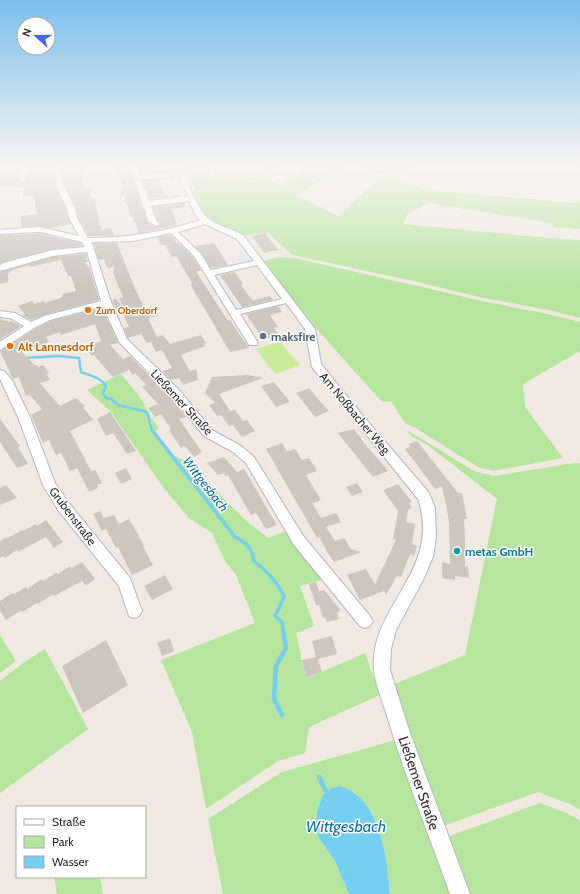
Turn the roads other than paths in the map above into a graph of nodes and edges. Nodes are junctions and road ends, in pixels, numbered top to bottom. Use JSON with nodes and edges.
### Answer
{"nodes":[{"id":1,"x":70,"y":206,"type":"edge"},
{"id":2,"x":147,"y":206,"type":"edge"},
{"id":3,"x":195,"y":206,"type":"edge"},
{"id":4,"x":205,"y":221,"type":"junction"},
{"id":5,"x":156,"y":224,"type":"dead end"},
{"id":6,"x":0,"y":232,"type":"edge"},
{"id":7,"x":174,"y":232,"type":"junction"},
{"id":8,"x":86,"y":240,"type":"junction"},
{"id":9,"x":90,"y":249,"type":"junction"},
{"id":10,"x":259,"y":262,"type":"junction"},
{"id":11,"x":0,"y":268,"type":"edge"},
{"id":12,"x":210,"y":273,"type":"junction"},
{"id":13,"x":288,"y":300,"type":"junction"},
{"id":14,"x":106,"y":302,"type":"junction"},
{"id":15,"x":234,"y":313,"type":"junction"},
{"id":16,"x":0,"y":314,"type":"edge"},
{"id":17,"x":31,"y":326,"type":"junction"},
{"id":18,"x":253,"y":343,"type":"dead end"},
{"id":19,"x":0,"y":347,"type":"edge"},
{"id":20,"x":0,"y":373,"type":"edge"},
{"id":21,"x":134,"y":611,"type":"dead end"},
{"id":22,"x":364,"y":621,"type":"dead end"},
{"id":23,"x":382,"y":670,"type":"joint"},
{"id":24,"x":460,"y":894,"type":"edge"}],
"edges":[{"from":1,"to":8,"type":"street","name":"Ließemer Straße"},
{"from":2,"to":5,"type":"street"},
{"from":3,"to":4,"type":"street"},
{"from":4,"to":7,"type":"street"},
{"from":4,"to":10,"type":"street","name":"Am Noßbacher Weg"},
{"from":6,"to":8,"type":"street"},
{"from":7,"to":8,"type":"street"},
{"from":7,"to":12,"type":"street"},
{"from":8,"to":9,"type":"street","name":"Ließemer Straße"},
{"from":9,"to":11,"type":"street"},
{"from":9,"to":14,"type":"street","name":"Ließemer Straße"},
{"from":10,"to":12,"type":"street"},
{"from":10,"to":13,"type":"street","name":"Am Noßbacher Weg"},
{"from":12,"to":15,"type":"street"},
{"from":13,"to":15,"type":"street"},
{"from":13,"to":23,"type":"street","name":"Am Noßbacher Weg"},
{"from":14,"to":17,"type":"street"},
{"from":14,"to":22,"type":"street","name":"Ließemer Straße"},
{"from":15,"to":18,"type":"street"},
{"from":16,"to":17,"type":"street"},
{"from":17,"to":19,"type":"street"},
{"from":20,"to":21,"type":"street","name":"Grubenstraße"},
{"from":23,"to":24,"type":"street","name":"Ließemer Straße"}]}
